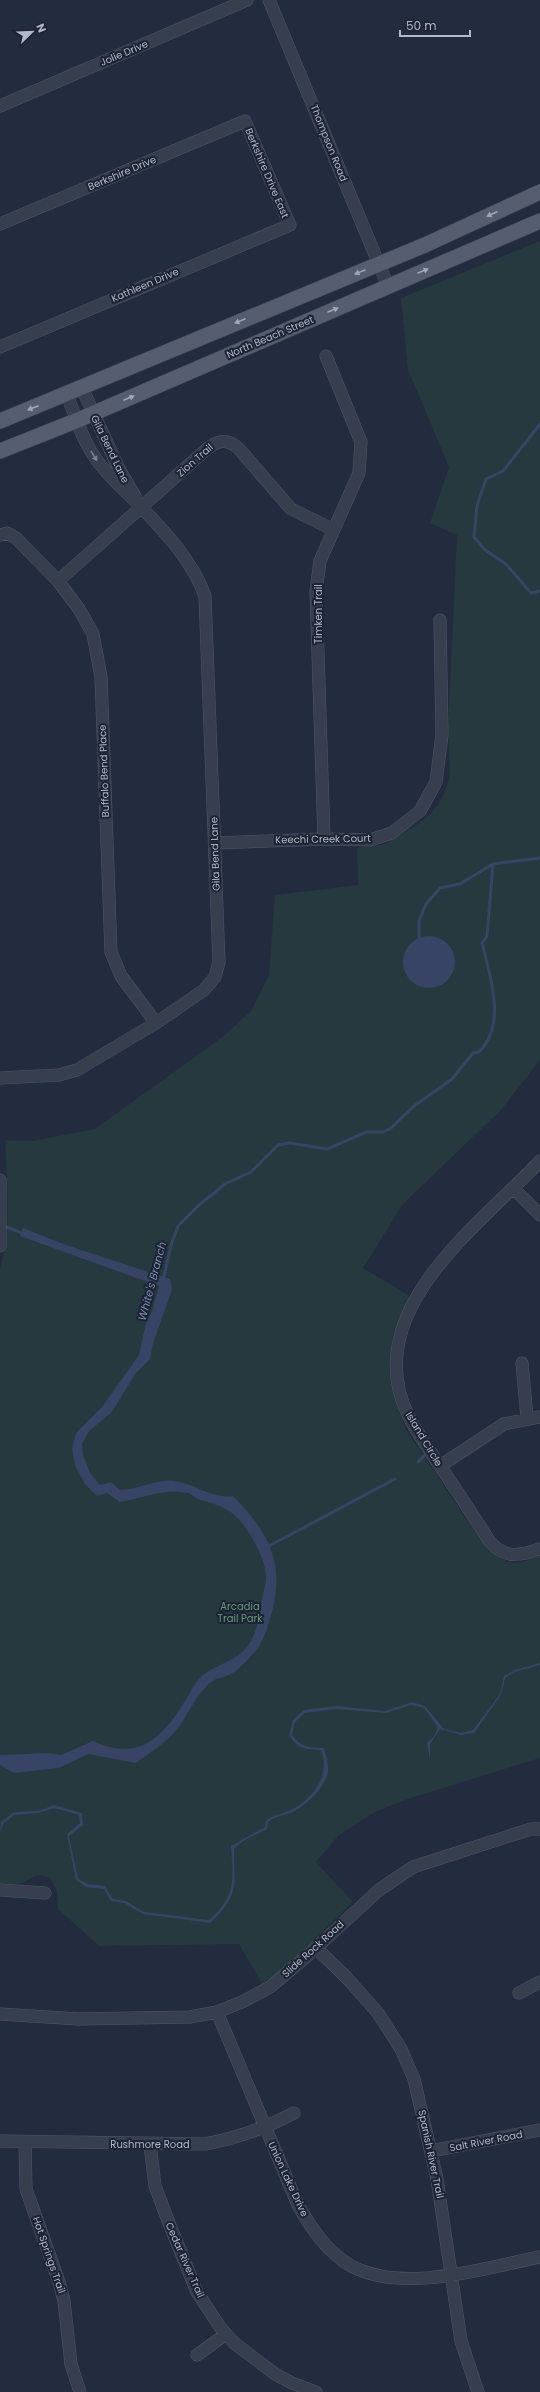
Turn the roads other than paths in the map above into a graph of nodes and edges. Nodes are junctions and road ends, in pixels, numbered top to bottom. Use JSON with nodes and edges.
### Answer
{"nodes":[{"id":1,"x":247,"y":0,"type":"edge"},
{"id":2,"x":269,"y":0,"type":"edge"},
{"id":3,"x":0,"y":106,"type":"edge"},
{"id":4,"x":245,"y":121,"type":"joint"},
{"id":5,"x":540,"y":192,"type":"edge"},
{"id":6,"x":514,"y":203,"type":"junction"},
{"id":7,"x":540,"y":221,"type":"edge"},
{"id":8,"x":0,"y":224,"type":"edge"},
{"id":9,"x":290,"y":225,"type":"joint"},
{"id":10,"x":524,"y":228,"type":"junction"},
{"id":11,"x":378,"y":264,"type":"junction"},
{"id":12,"x":388,"y":286,"type":"junction"},
{"id":13,"x":0,"y":347,"type":"edge"},
{"id":14,"x":326,"y":356,"type":"dead end"},
{"id":15,"x":82,"y":388,"type":"junction"},
{"id":16,"x":67,"y":395,"type":"junction"},
{"id":17,"x":93,"y":413,"type":"junction"},
{"id":18,"x":78,"y":420,"type":"junction"},
{"id":19,"x":0,"y":421,"type":"edge"},
{"id":20,"x":0,"y":452,"type":"edge"},
{"id":21,"x":141,"y":507,"type":"junction"},
{"id":22,"x":334,"y":530,"type":"junction"},
{"id":23,"x":0,"y":535,"type":"edge"},
{"id":24,"x":58,"y":581,"type":"junction"},
{"id":25,"x":440,"y":620,"type":"dead end"},
{"id":26,"x":324,"y":839,"type":"junction"},
{"id":27,"x":215,"y":843,"type":"junction"},
{"id":28,"x":156,"y":1023,"type":"junction"},
{"id":29,"x":0,"y":1078,"type":"edge"},
{"id":30,"x":540,"y":1161,"type":"edge"},
{"id":31,"x":0,"y":1180,"type":"edge"},
{"id":32,"x":513,"y":1188,"type":"junction"},
{"id":33,"x":0,"y":1198,"type":"edge"},
{"id":34,"x":540,"y":1215,"type":"edge"},
{"id":35,"x":0,"y":1246,"type":"edge"},
{"id":36,"x":522,"y":1363,"type":"dead end"},
{"id":37,"x":540,"y":1417,"type":"edge"},
{"id":38,"x":527,"y":1418,"type":"junction"},
{"id":39,"x":440,"y":1466,"type":"junction"},
{"id":40,"x":540,"y":1549,"type":"edge"},
{"id":41,"x":540,"y":1829,"type":"edge"},
{"id":42,"x":0,"y":1890,"type":"edge"},
{"id":43,"x":45,"y":1893,"type":"dead end"},
{"id":44,"x":315,"y":1947,"type":"junction"},
{"id":45,"x":540,"y":1982,"type":"edge"},
{"id":46,"x":519,"y":1993,"type":"dead end"},
{"id":47,"x":217,"y":2012,"type":"junction"},
{"id":48,"x":0,"y":2014,"type":"edge"},
{"id":49,"x":294,"y":2114,"type":"dead end"},
{"id":50,"x":265,"y":2129,"type":"junction"},
{"id":51,"x":540,"y":2130,"type":"edge"},
{"id":52,"x":0,"y":2142,"type":"edge"},
{"id":53,"x":25,"y":2142,"type":"junction"},
{"id":54,"x":150,"y":2144,"type":"junction"},
{"id":55,"x":431,"y":2151,"type":"junction"},
{"id":56,"x":540,"y":2257,"type":"edge"},
{"id":57,"x":452,"y":2274,"type":"junction"},
{"id":58,"x":226,"y":2334,"type":"junction"},
{"id":59,"x":197,"y":2355,"type":"dead end"},
{"id":60,"x":80,"y":2392,"type":"edge"},
{"id":61,"x":316,"y":2392,"type":"edge"},
{"id":62,"x":478,"y":2392,"type":"edge"}],
"edges":[{"from":1,"to":3,"type":"street","name":"Jolie Drive"},
{"from":2,"to":11,"type":"street","name":"Thompson Road"},
{"from":4,"to":8,"type":"street","name":"Berkshire Drive"},
{"from":4,"to":9,"type":"street","name":"Berkshire Drive East"},
{"from":5,"to":6,"type":"main road"},
{"from":6,"to":10,"type":"main road"},
{"from":6,"to":11,"type":"main road","one_way":true},
{"from":7,"to":10,"type":"main road","name":"North Beach Street"},
{"from":9,"to":13,"type":"street","name":"Kathleen Drive"},
{"from":12,"to":10,"type":"main road","name":"North Beach Street","one_way":true},
{"from":11,"to":12,"type":"street","name":"Thompson Road"},
{"from":11,"to":15,"type":"main road","one_way":true},
{"from":17,"to":12,"type":"main road","name":"North Beach Street","one_way":true},
{"from":14,"to":22,"type":"street","name":"Timken Trail"},
{"from":15,"to":16,"type":"main road"},
{"from":15,"to":17,"type":"street","name":"Gila Bend Lane"},
{"from":16,"to":18,"type":"street","name":"Gila Bend Lane"},
{"from":16,"to":19,"type":"main road","one_way":true},
{"from":17,"to":18,"type":"main road","name":"North Beach Street"},
{"from":17,"to":21,"type":"street","name":"Gila Bend Lane"},
{"from":18,"to":20,"type":"main road","name":"North Beach Street"},
{"from":18,"to":21,"type":"street","name":"Gila Bend Lane","one_way":true},
{"from":21,"to":22,"type":"street","name":"Zion Trail"},
{"from":21,"to":24,"type":"street","name":"Zion Trail"},
{"from":21,"to":27,"type":"street","name":"Gila Bend Lane"},
{"from":22,"to":26,"type":"street","name":"Timken Trail"},
{"from":23,"to":24,"type":"street","name":"Buffalo Bend Place"},
{"from":24,"to":28,"type":"street","name":"Buffalo Bend Place"},
{"from":25,"to":26,"type":"street","name":"Keechi Creek Court"},
{"from":26,"to":27,"type":"street","name":"Keechi Creek Court"},
{"from":27,"to":28,"type":"street","name":"Gila Bend Lane"},
{"from":28,"to":29,"type":"street","name":"Gila Bend Lane"},
{"from":30,"to":32,"type":"street","name":"Island Circle"},
{"from":31,"to":33,"type":"street"},
{"from":32,"to":34,"type":"street"},
{"from":32,"to":39,"type":"street","name":"Island Circle"},
{"from":33,"to":35,"type":"street"},
{"from":36,"to":38,"type":"street"},
{"from":37,"to":38,"type":"street"},
{"from":38,"to":39,"type":"street"},
{"from":39,"to":40,"type":"street","name":"Island Circle"},
{"from":41,"to":44,"type":"street","name":"Slide Rock Road"},
{"from":42,"to":43,"type":"street"},
{"from":44,"to":47,"type":"street","name":"Slide Rock Road"},
{"from":44,"to":55,"type":"street","name":"Spanish River Trail"},
{"from":45,"to":46,"type":"street"},
{"from":47,"to":48,"type":"street","name":"Slide Rock Road"},
{"from":47,"to":50,"type":"street","name":"Union Lake Drive"},
{"from":49,"to":50,"type":"street","name":"Rushmore Road"},
{"from":50,"to":54,"type":"street","name":"Rushmore Road"},
{"from":50,"to":57,"type":"street","name":"Union Lake Drive"},
{"from":51,"to":55,"type":"street","name":"Salt River Road"},
{"from":52,"to":53,"type":"street","name":"Rushmore Road"},
{"from":53,"to":54,"type":"street","name":"Rushmore Road"},
{"from":53,"to":60,"type":"street","name":"Hot Springs Trail"},
{"from":54,"to":58,"type":"street","name":"Cedar River Trail"},
{"from":55,"to":57,"type":"street","name":"Spanish River Trail"},
{"from":56,"to":57,"type":"street","name":"Union Lake Drive"},
{"from":57,"to":62,"type":"street","name":"Spanish River Trail"},
{"from":58,"to":59,"type":"street"},
{"from":58,"to":61,"type":"street","name":"Cedar River Trail"}]}
